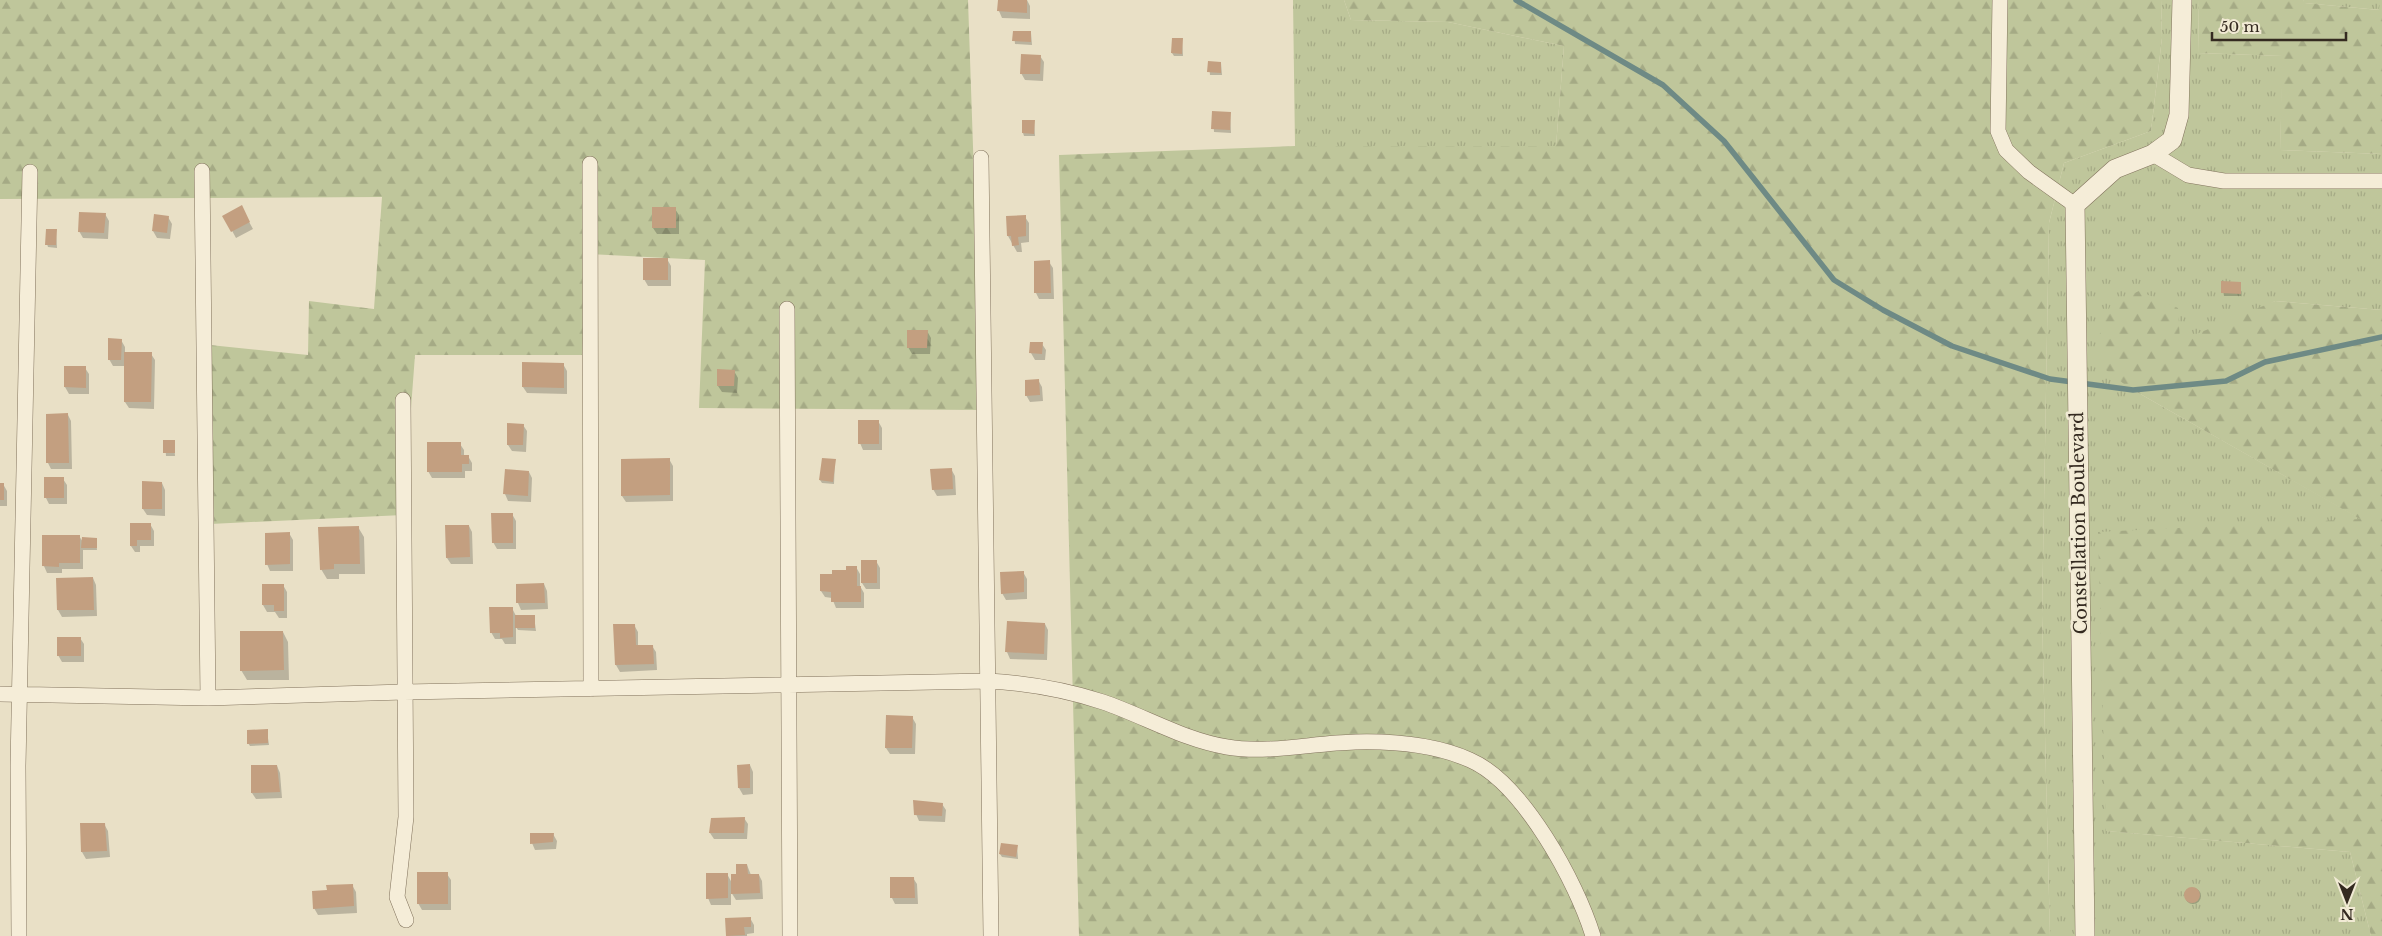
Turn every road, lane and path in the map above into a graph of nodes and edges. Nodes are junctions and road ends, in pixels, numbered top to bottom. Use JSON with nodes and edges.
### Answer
{"nodes":[{"id":1,"x":2000,"y":0,"type":"edge"},
{"id":2,"x":2182,"y":0,"type":"edge"},
{"id":3,"x":2153,"y":154,"type":"junction"},
{"id":4,"x":981,"y":158,"type":"dead end"},
{"id":5,"x":590,"y":164,"type":"dead end"},
{"id":6,"x":202,"y":171,"type":"dead end"},
{"id":7,"x":30,"y":172,"type":"dead end"},
{"id":8,"x":2382,"y":181,"type":"edge"},
{"id":9,"x":2074,"y":205,"type":"junction"},
{"id":10,"x":787,"y":308,"type":"dead end"},
{"id":11,"x":403,"y":400,"type":"dead end"},
{"id":12,"x":988,"y":681,"type":"junction"},
{"id":13,"x":789,"y":684,"type":"junction"},
{"id":14,"x":590,"y":689,"type":"junction"},
{"id":15,"x":404,"y":692,"type":"junction"},
{"id":16,"x":0,"y":694,"type":"edge"},
{"id":17,"x":21,"y":695,"type":"junction"},
{"id":18,"x":208,"y":698,"type":"junction"},
{"id":19,"x":406,"y":920,"type":"dead end"},
{"id":20,"x":19,"y":936,"type":"edge"},
{"id":21,"x":790,"y":936,"type":"edge"},
{"id":22,"x":990,"y":936,"type":"edge"},
{"id":23,"x":1593,"y":936,"type":"edge"},
{"id":24,"x":2085,"y":936,"type":"edge"}],
"edges":[{"from":1,"to":9,"type":"street"},
{"from":2,"to":3,"type":"street"},
{"from":3,"to":8,"type":"street"},
{"from":3,"to":9,"type":"street"},
{"from":4,"to":12,"type":"street"},
{"from":5,"to":14,"type":"street"},
{"from":6,"to":18,"type":"street"},
{"from":7,"to":17,"type":"street"},
{"from":9,"to":24,"type":"street","name":"Constellation Boulevard"},
{"from":10,"to":13,"type":"street"},
{"from":11,"to":15,"type":"street"},
{"from":12,"to":13,"type":"street"},
{"from":12,"to":22,"type":"street"},
{"from":12,"to":23,"type":"street"},
{"from":13,"to":14,"type":"street"},
{"from":13,"to":21,"type":"street"},
{"from":14,"to":15,"type":"street"},
{"from":15,"to":18,"type":"street"},
{"from":15,"to":19,"type":"street"},
{"from":16,"to":17,"type":"street"},
{"from":17,"to":18,"type":"street"},
{"from":17,"to":20,"type":"street"}]}
